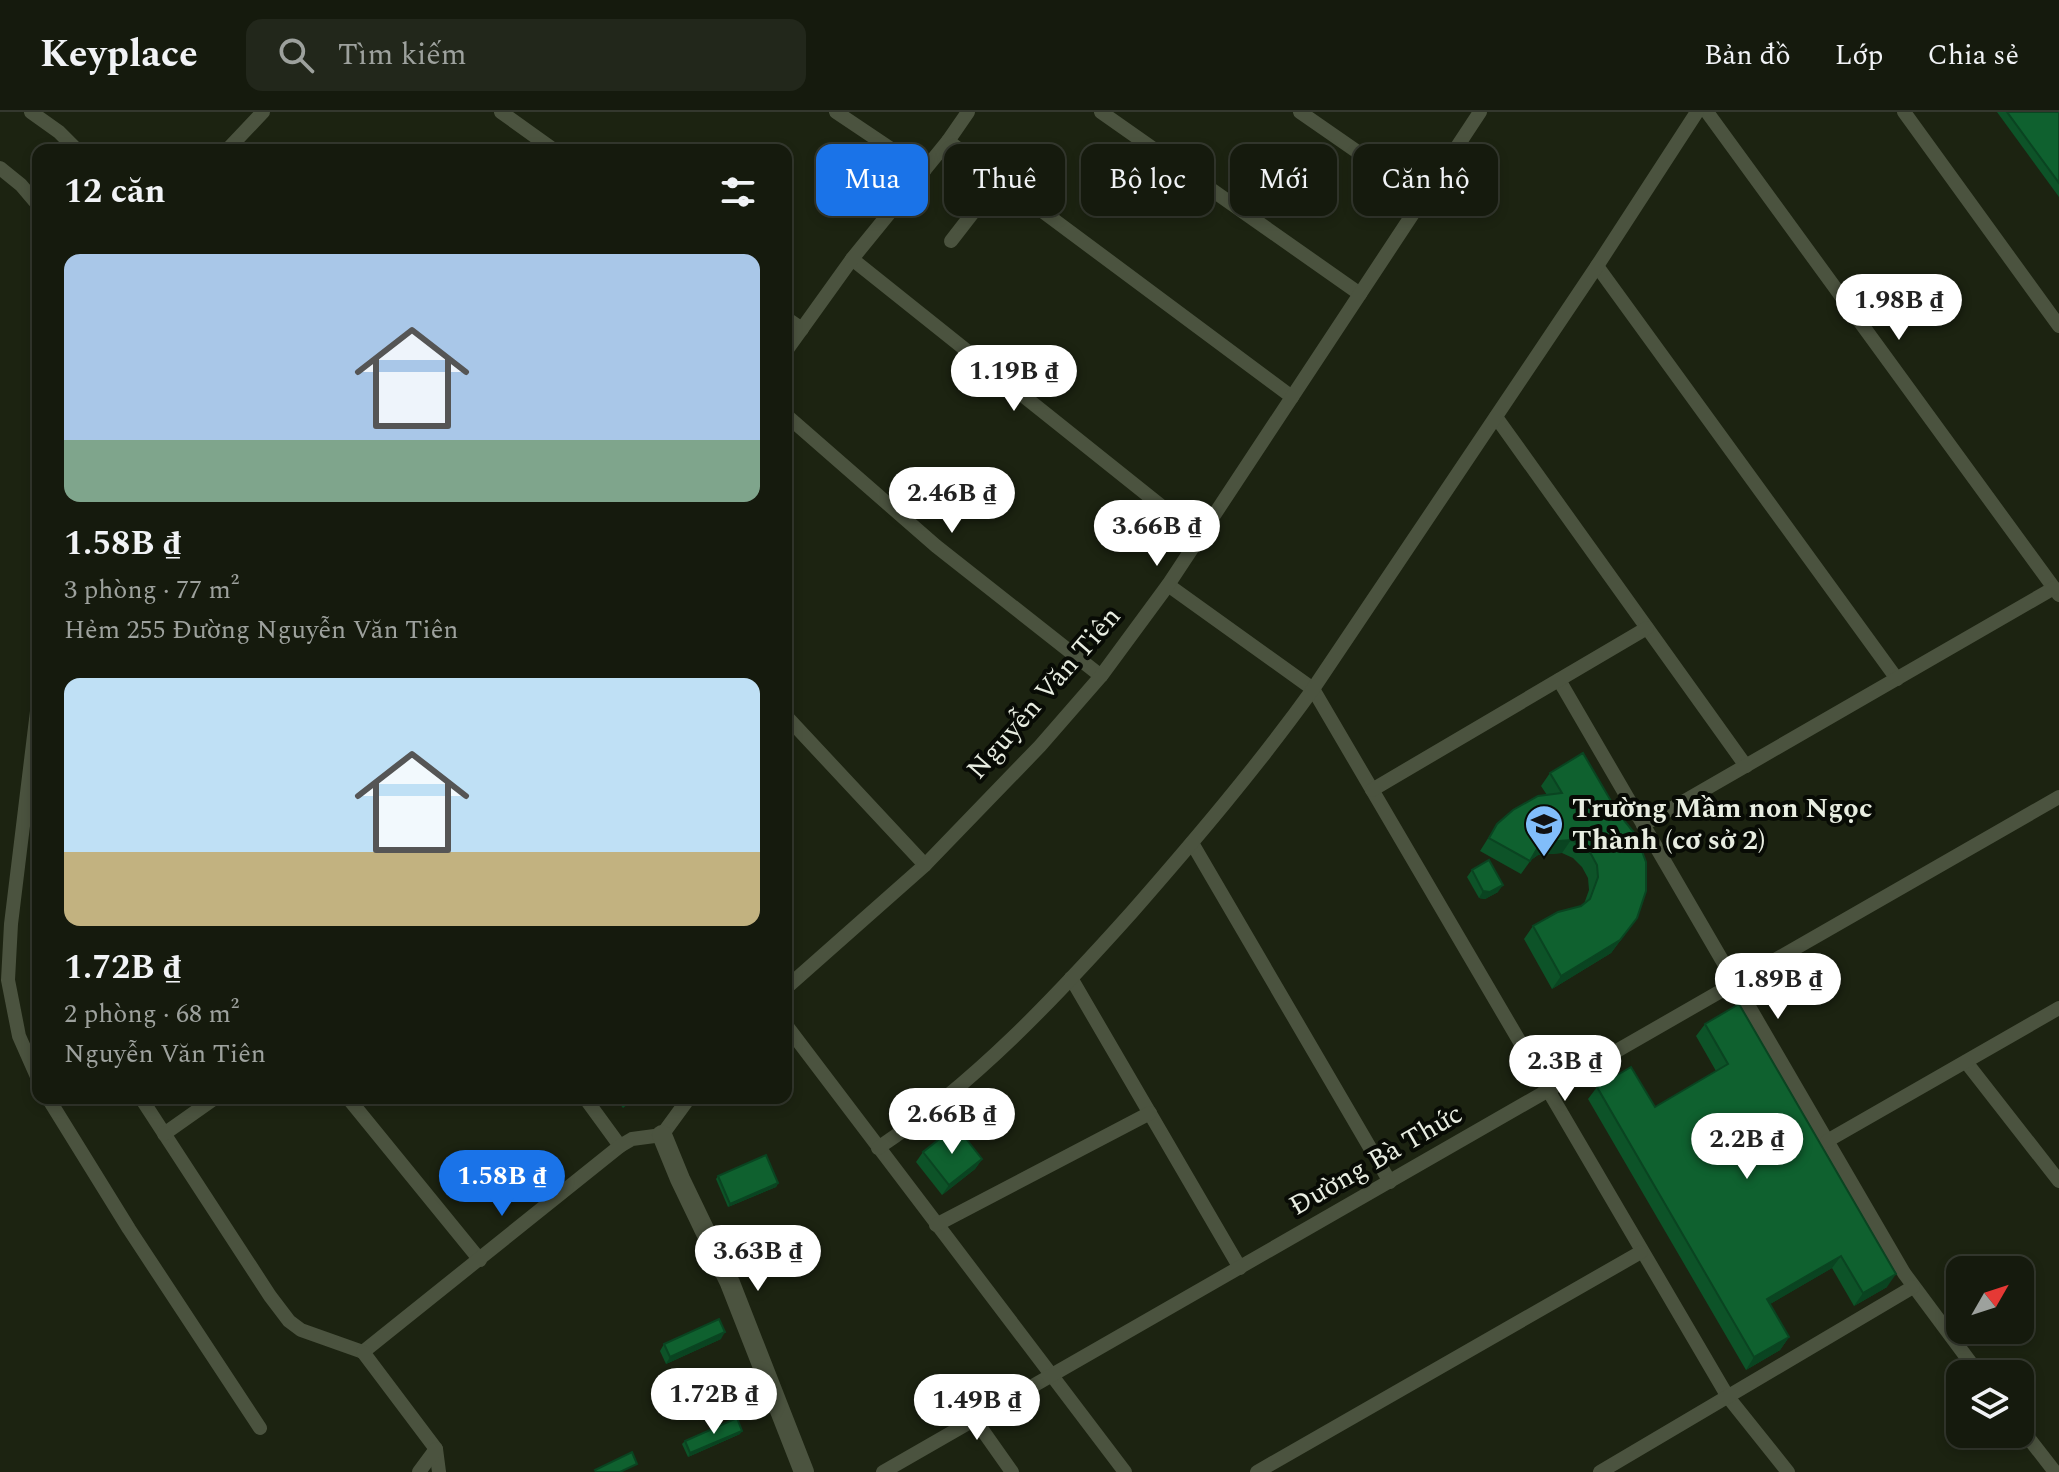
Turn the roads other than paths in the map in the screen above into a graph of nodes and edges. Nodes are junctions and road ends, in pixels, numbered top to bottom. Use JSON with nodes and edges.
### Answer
{"nodes":[{"id":1,"x":31,"y":112,"type":"edge"},
{"id":2,"x":263,"y":112,"type":"edge"},
{"id":3,"x":501,"y":112,"type":"edge"},
{"id":4,"x":836,"y":112,"type":"edge"},
{"id":5,"x":968,"y":112,"type":"edge"},
{"id":6,"x":1101,"y":112,"type":"edge"},
{"id":7,"x":1300,"y":112,"type":"edge"},
{"id":8,"x":1480,"y":112,"type":"edge"},
{"id":9,"x":1697,"y":112,"type":"edge"},
{"id":10,"x":1707,"y":112,"type":"edge"},
{"id":11,"x":1904,"y":112,"type":"edge"},
{"id":12,"x":948,"y":141,"type":"junction"},
{"id":13,"x":71,"y":144,"type":"edge"},
{"id":14,"x":233,"y":144,"type":"edge"},
{"id":15,"x":546,"y":144,"type":"edge"},
{"id":16,"x":884,"y":144,"type":"edge"},
{"id":17,"x":952,"y":144,"type":"edge"},
{"id":18,"x":1459,"y":144,"type":"edge"},
{"id":19,"x":1353,"y":149,"type":"edge"},
{"id":20,"x":928,"y":166,"type":"edge"},
{"id":21,"x":0,"y":168,"type":"edge"},
{"id":22,"x":32,"y":198,"type":"edge"},
{"id":23,"x":887,"y":216,"type":"edge"},
{"id":24,"x":970,"y":216,"type":"edge"},
{"id":25,"x":1049,"y":216,"type":"edge"},
{"id":26,"x":1412,"y":216,"type":"edge"},
{"id":27,"x":951,"y":241,"type":"dead end"},
{"id":28,"x":852,"y":259,"type":"junction"},
{"id":29,"x":1597,"y":266,"type":"junction"},
{"id":30,"x":1360,"y":294,"type":"junction"},
{"id":31,"x":792,"y":322,"type":"edge"},
{"id":32,"x":2059,"y":326,"type":"edge"},
{"id":33,"x":802,"y":329,"type":"junction"},
{"id":34,"x":792,"y":343,"type":"edge"},
{"id":35,"x":1292,"y":397,"type":"junction"},
{"id":36,"x":1496,"y":417,"type":"junction"},
{"id":37,"x":792,"y":420,"type":"edge"},
{"id":38,"x":1200,"y":537,"type":"junction"},
{"id":39,"x":1168,"y":585,"type":"junction"},
{"id":40,"x":2057,"y":592,"type":"edge"},
{"id":41,"x":1647,"y":628,"type":"junction"},
{"id":42,"x":1101,"y":676,"type":"junction"},
{"id":43,"x":1897,"y":679,"type":"junction"},
{"id":44,"x":1559,"y":680,"type":"junction"},
{"id":45,"x":1313,"y":689,"type":"junction"},
{"id":46,"x":792,"y":722,"type":"edge"},
{"id":47,"x":32,"y":752,"type":"edge"},
{"id":48,"x":1746,"y":766,"type":"junction"},
{"id":49,"x":1372,"y":790,"type":"junction"},
{"id":50,"x":2059,"y":797,"type":"edge"},
{"id":51,"x":1643,"y":825,"type":"junction"},
{"id":52,"x":1192,"y":843,"type":"junction"},
{"id":53,"x":925,"y":865,"type":"junction"},
{"id":54,"x":1071,"y":978,"type":"junction"},
{"id":55,"x":792,"y":983,"type":"edge"},
{"id":56,"x":1735,"y":984,"type":"junction"},
{"id":57,"x":2059,"y":1008,"type":"edge"},
{"id":58,"x":792,"y":1033,"type":"edge"},
{"id":59,"x":1966,"y":1062,"type":"junction"},
{"id":60,"x":32,"y":1065,"type":"edge"},
{"id":61,"x":1547,"y":1092,"type":"junction"},
{"id":62,"x":52,"y":1104,"type":"edge"},
{"id":63,"x":145,"y":1104,"type":"edge"},
{"id":64,"x":206,"y":1104,"type":"edge"},
{"id":65,"x":353,"y":1104,"type":"edge"},
{"id":66,"x":589,"y":1104,"type":"edge"},
{"id":67,"x":685,"y":1104,"type":"edge"},
{"id":68,"x":1150,"y":1113,"type":"junction"},
{"id":69,"x":164,"y":1134,"type":"junction"},
{"id":70,"x":662,"y":1135,"type":"junction"},
{"id":71,"x":1827,"y":1141,"type":"junction"},
{"id":72,"x":620,"y":1146,"type":"junction"},
{"id":73,"x":878,"y":1148,"type":"junction"},
{"id":74,"x":2059,"y":1181,"type":"edge"},
{"id":75,"x":1390,"y":1182,"type":"junction"},
{"id":76,"x":936,"y":1225,"type":"junction"},
{"id":77,"x":1641,"y":1252,"type":"junction"},
{"id":78,"x":480,"y":1260,"type":"junction"},
{"id":79,"x":1240,"y":1268,"type":"junction"},
{"id":80,"x":1913,"y":1287,"type":"junction"},
{"id":81,"x":363,"y":1352,"type":"junction"},
{"id":82,"x":1968,"y":1360,"type":"edge"},
{"id":83,"x":1052,"y":1377,"type":"junction"},
{"id":84,"x":1728,"y":1397,"type":"junction"},
{"id":85,"x":976,"y":1421,"type":"junction"},
{"id":86,"x":260,"y":1428,"type":"dead end"},
{"id":87,"x":2034,"y":1445,"type":"edge"},
{"id":88,"x":436,"y":1449,"type":"junction"},
{"id":89,"x":419,"y":1472,"type":"edge"},
{"id":90,"x":439,"y":1472,"type":"edge"},
{"id":91,"x":804,"y":1472,"type":"edge"},
{"id":92,"x":883,"y":1472,"type":"edge"},
{"id":93,"x":1012,"y":1472,"type":"edge"},
{"id":94,"x":1125,"y":1472,"type":"edge"},
{"id":95,"x":1257,"y":1472,"type":"edge"},
{"id":96,"x":1600,"y":1472,"type":"edge"},
{"id":97,"x":1788,"y":1472,"type":"edge"},
{"id":98,"x":2055,"y":1472,"type":"edge"}],
"edges":[{"from":1,"to":13,"type":"street"},
{"from":2,"to":14,"type":"street"},
{"from":3,"to":15,"type":"street"},
{"from":4,"to":16,"type":"street"},
{"from":5,"to":12,"type":"street"},
{"from":6,"to":30,"type":"street"},
{"from":7,"to":19,"type":"street"},
{"from":8,"to":18,"type":"street","name":"Nguyễn Văn Tiên"},
{"from":9,"to":29,"type":"street"},
{"from":10,"to":40,"type":"street"},
{"from":11,"to":32,"type":"street"},
{"from":12,"to":17,"type":"street"},
{"from":12,"to":20,"type":"street"},
{"from":21,"to":22,"type":"street"},
{"from":23,"to":28,"type":"street"},
{"from":24,"to":27,"type":"street"},
{"from":25,"to":35,"type":"street"},
{"from":26,"to":30,"type":"street","name":"Nguyễn Văn Tiên"},
{"from":28,"to":33,"type":"street"},
{"from":28,"to":38,"type":"street"},
{"from":29,"to":36,"type":"street"},
{"from":29,"to":43,"type":"street"},
{"from":30,"to":35,"type":"street","name":"Nguyễn Văn Tiên"},
{"from":31,"to":33,"type":"street"},
{"from":33,"to":34,"type":"street"},
{"from":35,"to":38,"type":"street","name":"Nguyễn Văn Tiên"},
{"from":36,"to":41,"type":"street"},
{"from":36,"to":45,"type":"street"},
{"from":37,"to":42,"type":"street"},
{"from":38,"to":39,"type":"street","name":"Nguyễn Văn Tiên"},
{"from":39,"to":42,"type":"street","name":"Nguyễn Văn Tiên"},
{"from":39,"to":45,"type":"street"},
{"from":40,"to":43,"type":"street"},
{"from":41,"to":44,"type":"street"},
{"from":41,"to":48,"type":"street"},
{"from":42,"to":53,"type":"street","name":"Nguyễn Văn Tiên"},
{"from":43,"to":48,"type":"street"},
{"from":44,"to":49,"type":"street"},
{"from":44,"to":51,"type":"street"},
{"from":45,"to":49,"type":"street"},
{"from":45,"to":52,"type":"street"},
{"from":46,"to":53,"type":"street"},
{"from":47,"to":60,"type":"street"},
{"from":48,"to":51,"type":"street"},
{"from":49,"to":61,"type":"street"},
{"from":50,"to":56,"type":"street","name":"Đường Bà Thức"},
{"from":51,"to":56,"type":"street"},
{"from":52,"to":54,"type":"street"},
{"from":52,"to":75,"type":"street"},
{"from":53,"to":55,"type":"street","name":"Nguyễn Văn Tiên"},
{"from":54,"to":68,"type":"street"},
{"from":54,"to":73,"type":"street"},
{"from":56,"to":61,"type":"street","name":"Đường Bà Thức"},
{"from":56,"to":71,"type":"street"},
{"from":57,"to":59,"type":"street"},
{"from":58,"to":73,"type":"street"},
{"from":59,"to":71,"type":"street"},
{"from":59,"to":74,"type":"street"},
{"from":61,"to":75,"type":"street","name":"Đường Bà Thức"},
{"from":61,"to":77,"type":"street"},
{"from":62,"to":86,"type":"street"},
{"from":63,"to":69,"type":"street"},
{"from":64,"to":69,"type":"street"},
{"from":65,"to":78,"type":"street"},
{"from":66,"to":72,"type":"street"},
{"from":67,"to":70,"type":"street"},
{"from":68,"to":76,"type":"street"},
{"from":68,"to":79,"type":"street"},
{"from":69,"to":81,"type":"street"},
{"from":70,"to":72,"type":"street"},
{"from":70,"to":91,"type":"street"},
{"from":71,"to":80,"type":"street"},
{"from":72,"to":78,"type":"street"},
{"from":73,"to":76,"type":"street"},
{"from":75,"to":79,"type":"street","name":"Đường Bà Thức"},
{"from":76,"to":83,"type":"street"},
{"from":77,"to":84,"type":"street"},
{"from":77,"to":95,"type":"street"},
{"from":78,"to":81,"type":"street"},
{"from":79,"to":83,"type":"street","name":"Đường Bà Thức"},
{"from":80,"to":82,"type":"street"},
{"from":80,"to":84,"type":"street"},
{"from":81,"to":88,"type":"street"},
{"from":83,"to":85,"type":"street","name":"Đường Bà Thức"},
{"from":83,"to":94,"type":"street"},
{"from":84,"to":96,"type":"street"},
{"from":84,"to":97,"type":"street"},
{"from":85,"to":92,"type":"street","name":"Đường Bà Thức"},
{"from":85,"to":93,"type":"street"},
{"from":87,"to":98,"type":"street"},
{"from":88,"to":89,"type":"street"},
{"from":88,"to":90,"type":"street"}]}
